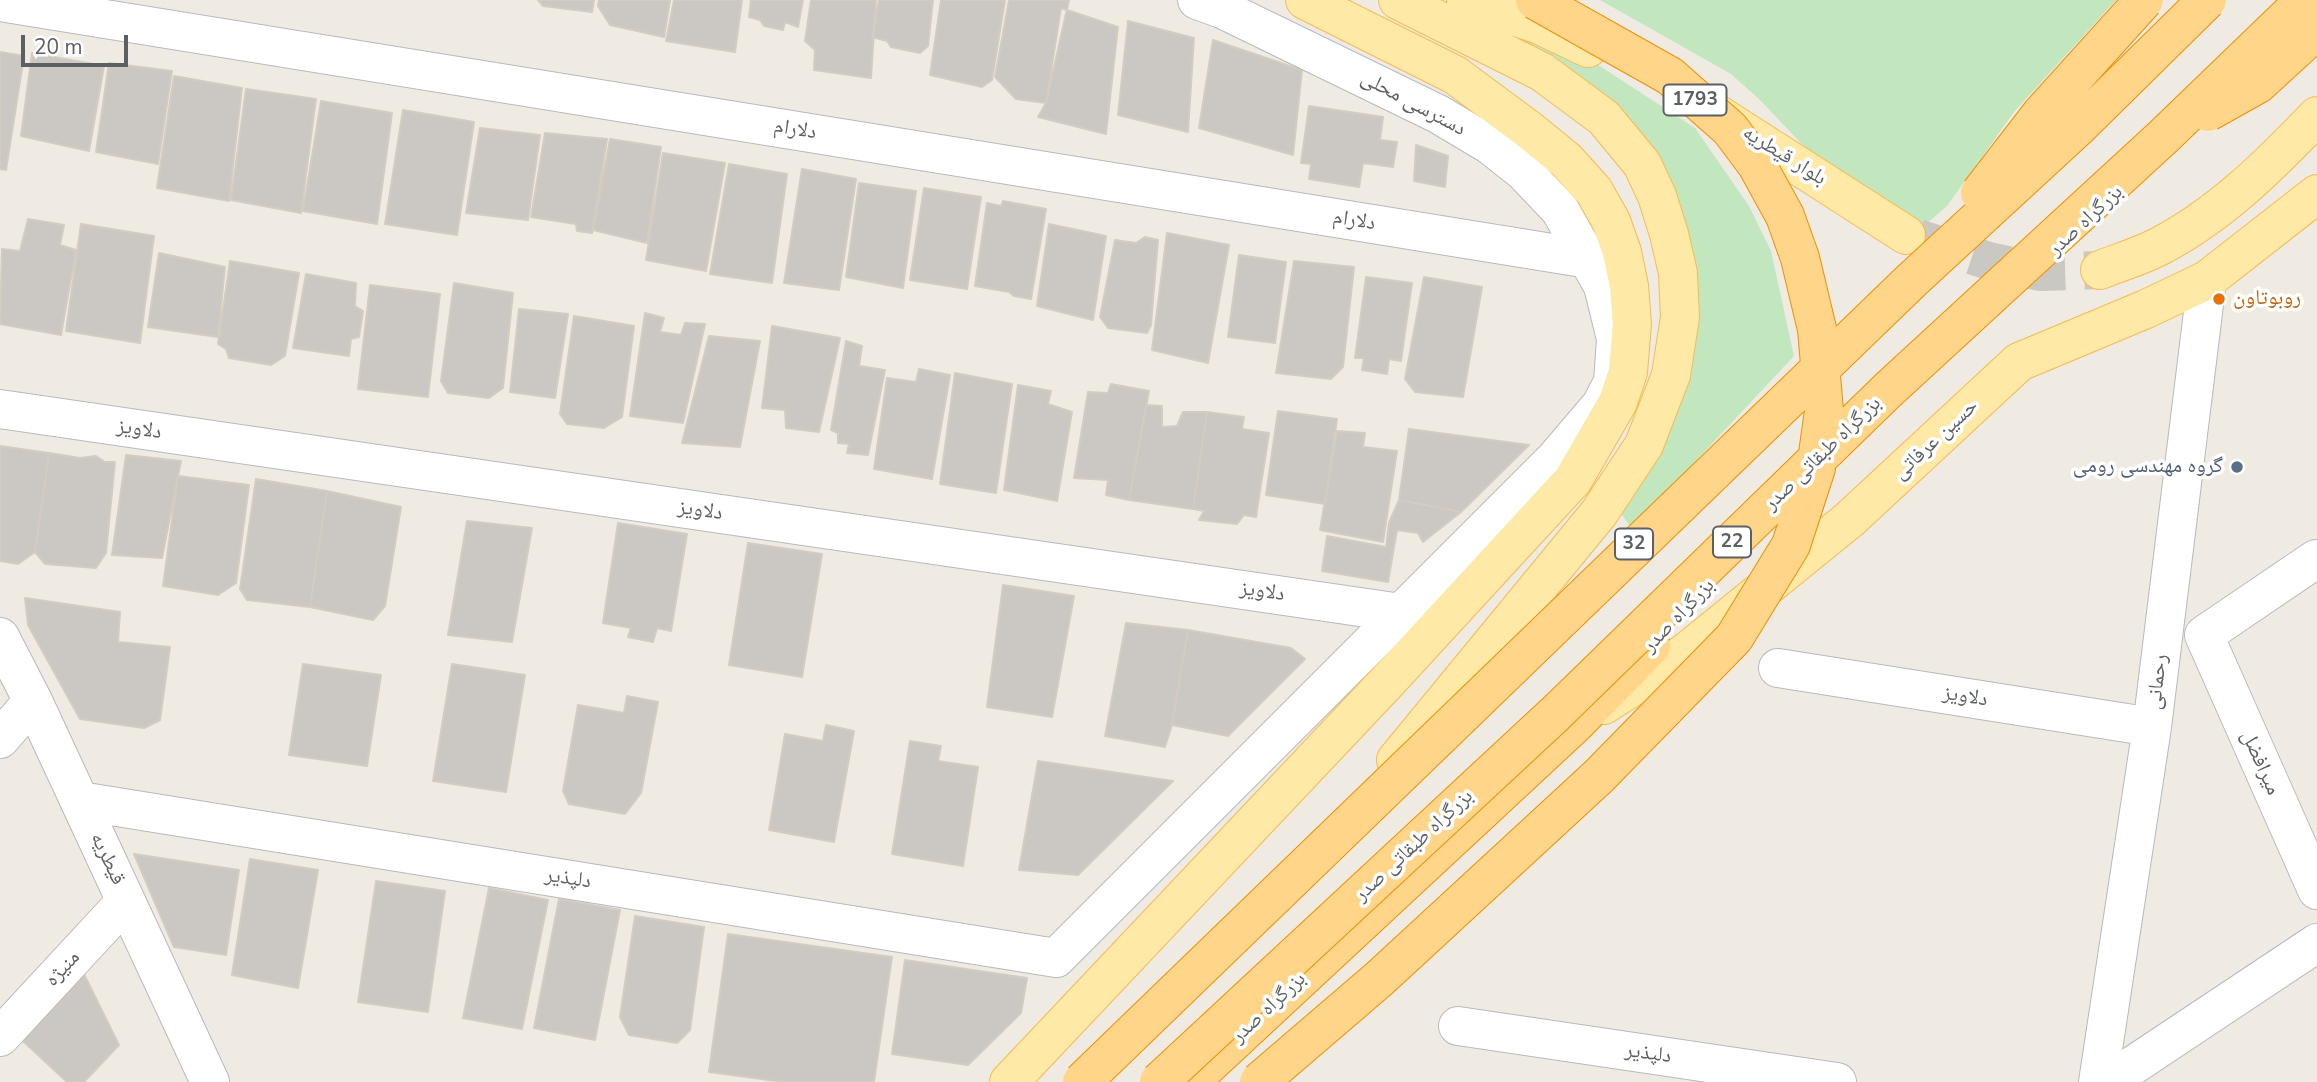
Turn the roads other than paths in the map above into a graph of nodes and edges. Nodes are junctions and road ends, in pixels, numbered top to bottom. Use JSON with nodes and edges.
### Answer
{"nodes":[{"id":1,"x":1197,"y":0,"type":"edge"},
{"id":2,"x":1305,"y":0,"type":"edge"},
{"id":3,"x":1398,"y":0,"type":"edge"},
{"id":4,"x":1466,"y":0,"type":"edge"},
{"id":5,"x":1535,"y":0,"type":"edge"},
{"id":6,"x":2144,"y":0,"type":"edge"},
{"id":7,"x":2193,"y":0,"type":"edge"},
{"id":8,"x":2207,"y":0,"type":"edge"},
{"id":9,"x":2305,"y":0,"type":"edge"},
{"id":10,"x":0,"y":2,"type":"edge"},
{"id":11,"x":2317,"y":2,"type":"edge"},
{"id":12,"x":2317,"y":30,"type":"edge"},
{"id":13,"x":2317,"y":116,"type":"edge"},
{"id":14,"x":2163,"y":137,"type":"junction"},
{"id":15,"x":2317,"y":194,"type":"edge"},
{"id":16,"x":1906,"y":235,"type":"tunnel mouth"},
{"id":17,"x":1589,"y":259,"type":"junction"},
{"id":18,"x":2100,"y":270,"type":"tunnel mouth"},
{"id":19,"x":1912,"y":280,"type":"junction"},
{"id":20,"x":2207,"y":280,"type":"junction"},
{"id":21,"x":0,"y":409,"type":"edge"},
{"id":22,"x":2316,"y":559,"type":"edge"},
{"id":23,"x":1401,"y":613,"type":"junction"},
{"id":24,"x":0,"y":637,"type":"edge"},
{"id":25,"x":1777,"y":668,"type":"dead end"},
{"id":26,"x":33,"y":701,"type":"junction"},
{"id":27,"x":1576,"y":723,"type":"junction"},
{"id":28,"x":2152,"y":727,"type":"junction"},
{"id":29,"x":0,"y":740,"type":"edge"},
{"id":30,"x":80,"y":801,"type":"junction"},
{"id":31,"x":1328,"y":842,"type":"junction"},
{"id":32,"x":2317,"y":890,"type":"edge"},
{"id":33,"x":126,"y":901,"type":"junction"},
{"id":34,"x":2317,"y":943,"type":"edge"},
{"id":35,"x":1056,"y":958,"type":"joint"},
{"id":36,"x":1458,"y":1026,"type":"dead end"},
{"id":37,"x":0,"y":1037,"type":"edge"},
{"id":38,"x":210,"y":1082,"type":"edge"},
{"id":39,"x":1009,"y":1082,"type":"edge"},
{"id":40,"x":1068,"y":1082,"type":"edge"},
{"id":41,"x":1082,"y":1082,"type":"edge"},
{"id":42,"x":1159,"y":1082,"type":"edge"},
{"id":43,"x":1190,"y":1082,"type":"edge"},
{"id":44,"x":1259,"y":1082,"type":"edge"},
{"id":45,"x":1837,"y":1082,"type":"edge"},
{"id":46,"x":2098,"y":1082,"type":"edge"},
{"id":47,"x":2108,"y":1082,"type":"edge"}],
"edges":[{"from":1,"to":17,"type":"street","name":"دسترسی محلی"},
{"from":2,"to":39,"type":"main road"},
{"from":3,"to":31,"type":"main road"},
{"from":4,"to":16,"type":"main road","name":"بلوار قیطریه","number":"1793"},
{"from":5,"to":44,"type":"highway","bridge":true},
{"from":6,"to":19,"type":"highway","bridge":true},
{"from":7,"to":31,"type":"highway","number":"32"},
{"from":8,"to":19,"type":"highway","bridge":true},
{"from":9,"to":14,"type":"highway","name":"بزرگراه طبقاتی صدر","number":"22","bridge":true},
{"from":10,"to":17,"type":"street","name":"دلارام"},
{"from":11,"to":27,"type":"highway","name":"بزرگراه صدر"},
{"from":12,"to":14,"type":"highway","bridge":true},
{"from":13,"to":18,"type":"main road"},
{"from":14,"to":42,"type":"highway","name":"بزرگراه طبقاتی صدر","number":"22","bridge":true},
{"from":15,"to":20,"type":"main road","name":"حسین عرفاتی"},
{"from":17,"to":23,"type":"street","name":"دسترسی محلی"},
{"from":19,"to":41,"type":"highway","bridge":true},
{"from":20,"to":27,"type":"main road","name":"حسین عرفاتی"},
{"from":20,"to":28,"type":"street","name":"رحمانی"},
{"from":21,"to":23,"type":"street","name":"دلاویز"},
{"from":22,"to":32,"type":"street","name":"میرافضل"},
{"from":23,"to":35,"type":"street","name":"دسترسی محلی"},
{"from":24,"to":26,"type":"street","name":"قیطریه"},
{"from":25,"to":28,"type":"street","name":"دلاویز"},
{"from":26,"to":29,"type":"street"},
{"from":26,"to":30,"type":"street","name":"قیطریه"},
{"from":27,"to":43,"type":"highway","name":"بزرگراه صدر"},
{"from":28,"to":46,"type":"street","name":"رحمانی"},
{"from":30,"to":33,"type":"street","name":"قیطریه"},
{"from":30,"to":35,"type":"street","name":"دلپذیر"},
{"from":31,"to":40,"type":"highway","number":"32"},
{"from":33,"to":37,"type":"street","name":"منیژه"},
{"from":33,"to":38,"type":"street","name":"قیطریه"},
{"from":34,"to":47,"type":"street"},
{"from":36,"to":45,"type":"street","name":"دلپذیر"}]}
